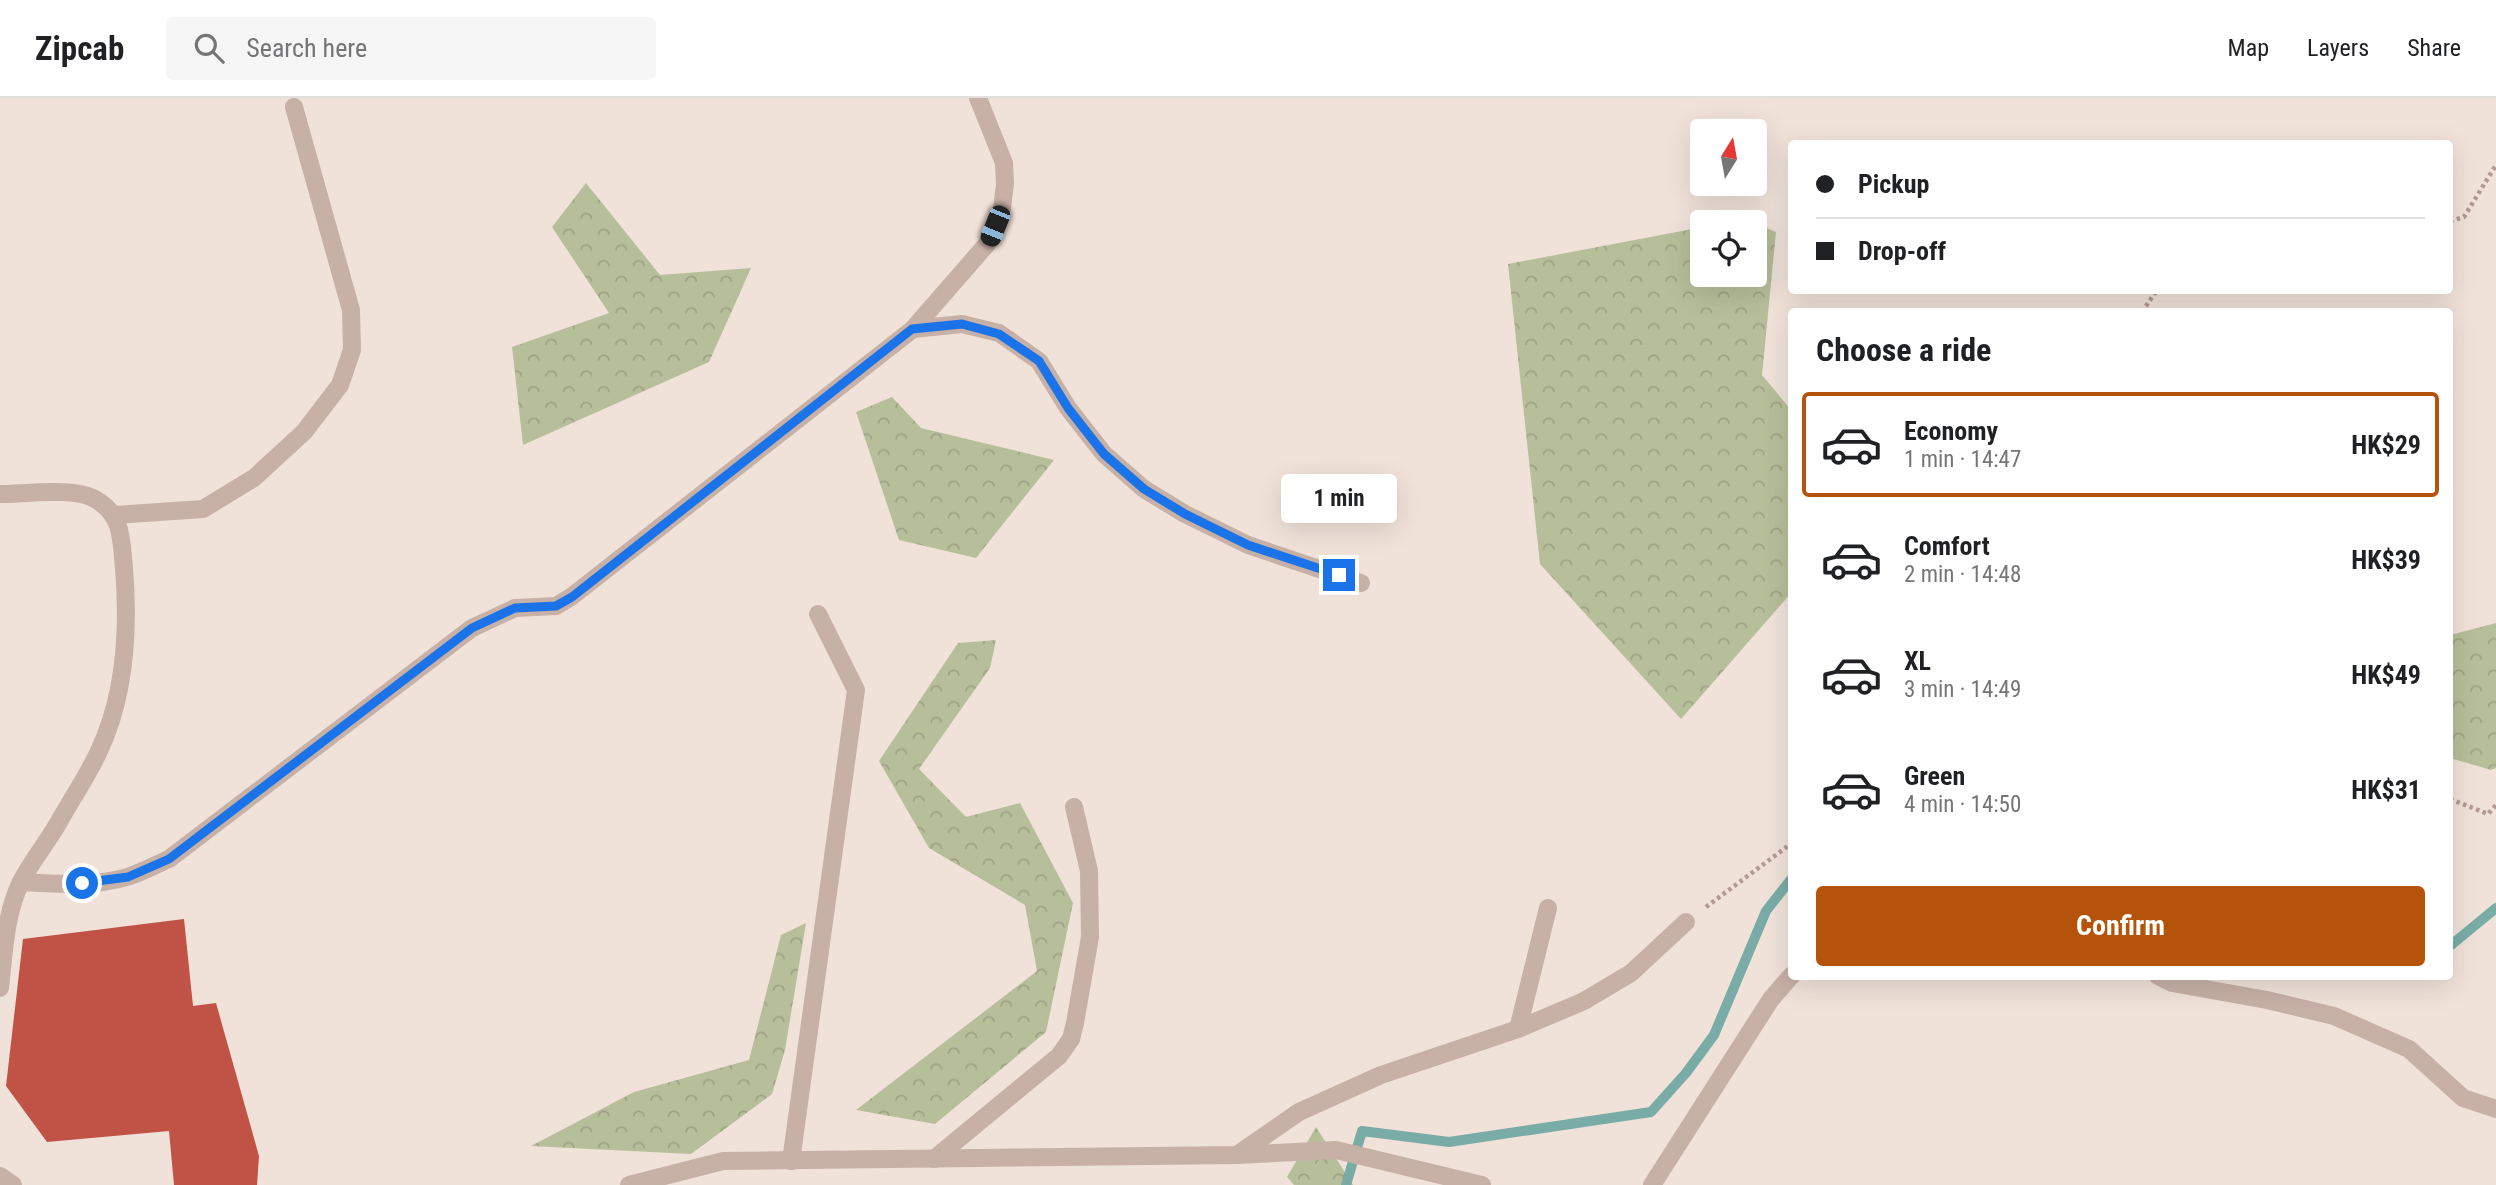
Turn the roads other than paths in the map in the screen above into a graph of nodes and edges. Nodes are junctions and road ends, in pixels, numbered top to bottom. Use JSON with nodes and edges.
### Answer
{"nodes":[{"id":1,"x":978,"y":98,"type":"edge"},
{"id":2,"x":294,"y":107,"type":"dead end"},
{"id":3,"x":912,"y":329,"type":"junction"},
{"id":4,"x":0,"y":494,"type":"edge"},
{"id":5,"x":115,"y":515,"type":"junction"},
{"id":6,"x":1362,"y":583,"type":"dead end"},
{"id":7,"x":818,"y":614,"type":"dead end"},
{"id":8,"x":1074,"y":807,"type":"dead end"},
{"id":9,"x":21,"y":882,"type":"junction"},
{"id":10,"x":1548,"y":908,"type":"dead end"},
{"id":11,"x":1686,"y":922,"type":"road end"},
{"id":12,"x":1788,"y":980,"type":"edge"},
{"id":13,"x":2166,"y":980,"type":"edge"},
{"id":14,"x":0,"y":988,"type":"edge"},
{"id":15,"x":1518,"y":1029,"type":"junction"},
{"id":16,"x":2496,"y":1109,"type":"edge"},
{"id":17,"x":1237,"y":1155,"type":"junction"},
{"id":18,"x":934,"y":1159,"type":"junction"},
{"id":19,"x":791,"y":1161,"type":"junction"},
{"id":20,"x":0,"y":1176,"type":"edge"},
{"id":21,"x":13,"y":1185,"type":"edge"},
{"id":22,"x":629,"y":1185,"type":"edge"},
{"id":23,"x":1482,"y":1185,"type":"edge"},
{"id":24,"x":1652,"y":1185,"type":"edge"}],
"edges":[{"from":1,"to":3,"type":"street"},
{"from":2,"to":5,"type":"street"},
{"from":3,"to":6,"type":"street"},
{"from":3,"to":9,"type":"street"},
{"from":4,"to":5,"type":"street"},
{"from":5,"to":9,"type":"street"},
{"from":7,"to":19,"type":"street"},
{"from":8,"to":18,"type":"street"},
{"from":9,"to":14,"type":"street"},
{"from":10,"to":15,"type":"street"},
{"from":11,"to":15,"type":"street"},
{"from":12,"to":24,"type":"street"},
{"from":13,"to":16,"type":"street"},
{"from":15,"to":17,"type":"street"},
{"from":17,"to":18,"type":"street"},
{"from":17,"to":23,"type":"street"},
{"from":18,"to":19,"type":"street"},
{"from":19,"to":22,"type":"street"},
{"from":20,"to":21,"type":"street"}]}
